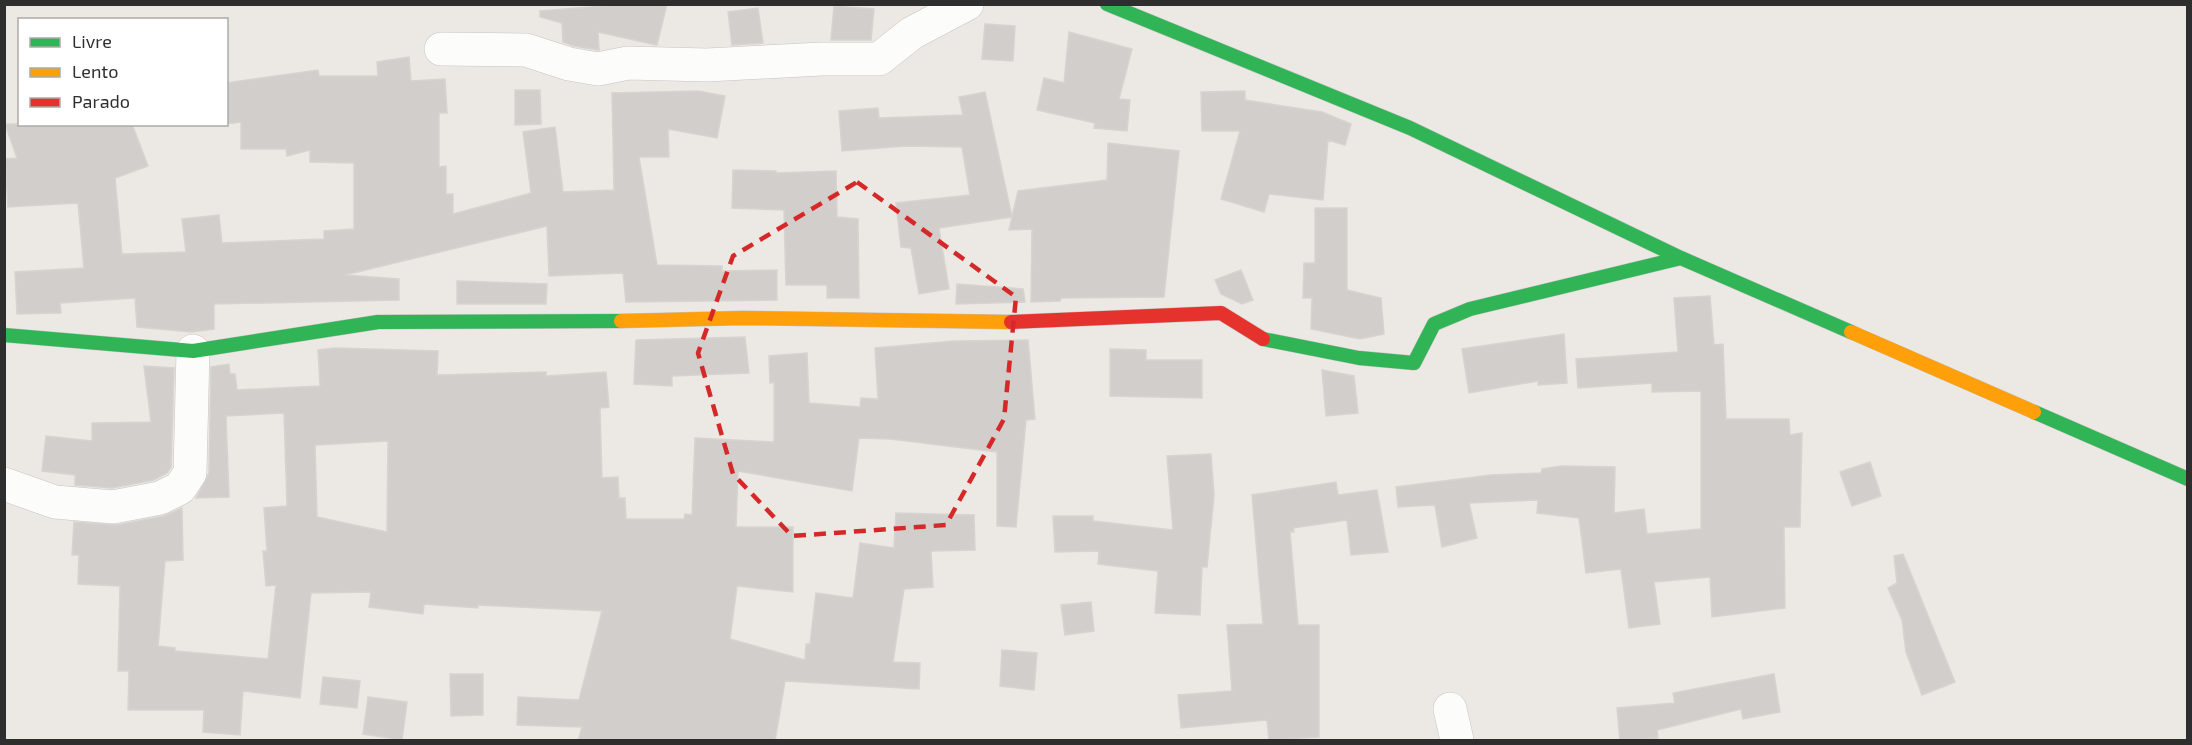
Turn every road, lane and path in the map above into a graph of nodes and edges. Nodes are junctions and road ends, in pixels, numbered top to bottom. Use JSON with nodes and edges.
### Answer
{"nodes":[{"id":1,"x":967,"y":4,"type":"edge"},
{"id":2,"x":1107,"y":4,"type":"edge"},
{"id":3,"x":441,"y":49,"type":"dead end"},
{"id":4,"x":1681,"y":258,"type":"junction"},
{"id":5,"x":4,"y":335,"type":"edge"},
{"id":6,"x":193,"y":351,"type":"junction"},
{"id":7,"x":2187,"y":479,"type":"edge"},
{"id":8,"x":4,"y":484,"type":"edge"},
{"id":9,"x":1450,"y":709,"type":"dead end"},
{"id":10,"x":1457,"y":741,"type":"edge"}],
"edges":[{"from":1,"to":3,"type":"street"},
{"from":2,"to":4,"type":"street"},
{"from":4,"to":6,"type":"street"},
{"from":4,"to":7,"type":"street"},
{"from":5,"to":6,"type":"street"},
{"from":6,"to":8,"type":"street"},
{"from":9,"to":10,"type":"street"}]}
